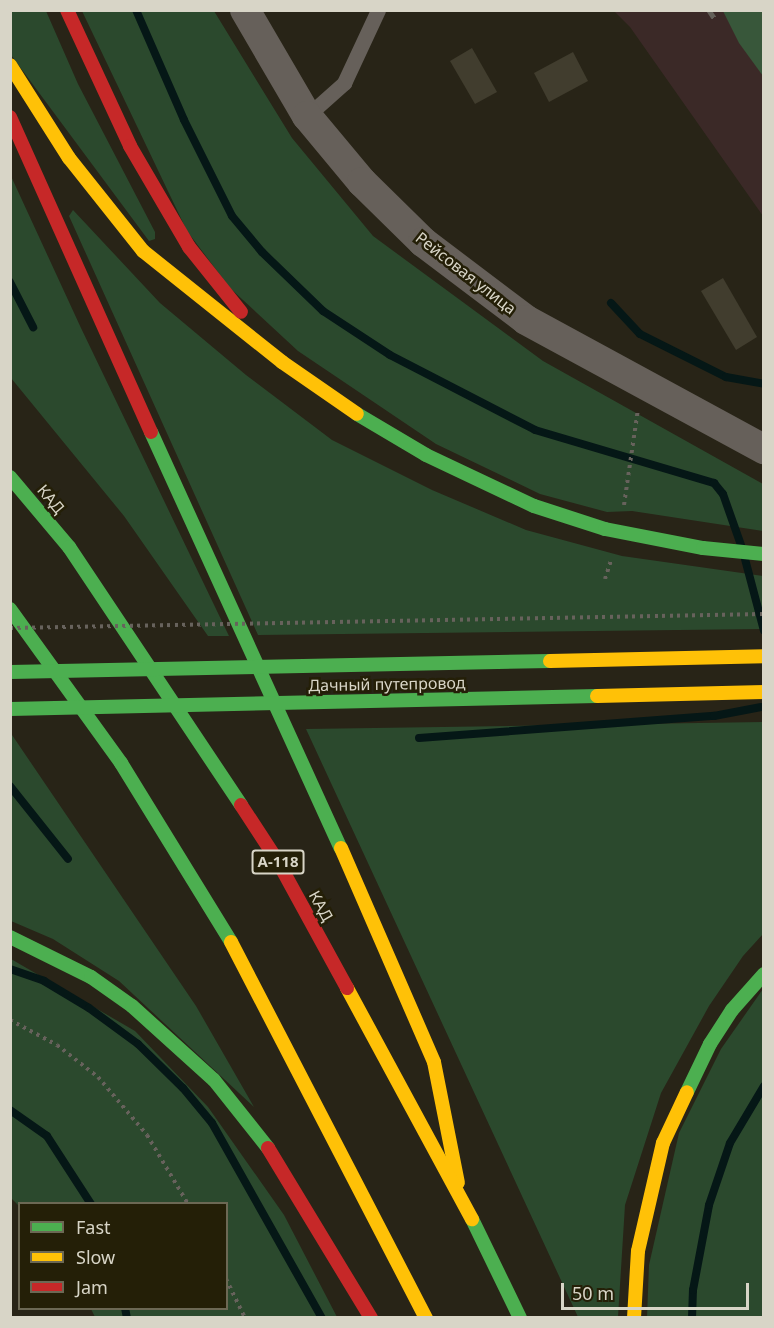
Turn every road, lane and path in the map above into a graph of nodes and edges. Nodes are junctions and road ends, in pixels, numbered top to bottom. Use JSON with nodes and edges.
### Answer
{"nodes":[{"id":1,"x":67,"y":10,"type":"edge"},
{"id":2,"x":245,"y":10,"type":"edge"},
{"id":3,"x":378,"y":10,"type":"edge"},
{"id":4,"x":10,"y":65,"type":"edge"},
{"id":5,"x":307,"y":116,"type":"junction"},
{"id":6,"x":10,"y":117,"type":"edge"},
{"id":7,"x":282,"y":362,"type":"junction"},
{"id":8,"x":647,"y":388,"type":"junction"},
{"id":9,"x":764,"y":450,"type":"edge"},
{"id":10,"x":10,"y":477,"type":"edge"},
{"id":11,"x":627,"y":489,"type":"dead end"},
{"id":12,"x":764,"y":554,"type":"edge"},
{"id":13,"x":611,"y":558,"type":"dead end"},
{"id":14,"x":605,"y":579,"type":"dead end"},
{"id":15,"x":10,"y":609,"type":"edge"},
{"id":16,"x":764,"y":614,"type":"edge"},
{"id":17,"x":10,"y":627,"type":"edge"},
{"id":18,"x":764,"y":656,"type":"edge"},
{"id":19,"x":10,"y":672,"type":"edge"},
{"id":20,"x":764,"y":692,"type":"edge"},
{"id":21,"x":10,"y":709,"type":"edge"},
{"id":22,"x":10,"y":937,"type":"edge"},
{"id":23,"x":764,"y":975,"type":"edge"},
{"id":24,"x":10,"y":1020,"type":"edge"},
{"id":25,"x":460,"y":1194,"type":"junction"},
{"id":26,"x":187,"y":1202,"type":"edge"},
{"id":27,"x":228,"y":1283,"type":"edge"},
{"id":28,"x":245,"y":1317,"type":"edge"},
{"id":29,"x":370,"y":1317,"type":"edge"},
{"id":30,"x":426,"y":1317,"type":"edge"},
{"id":31,"x":520,"y":1317,"type":"edge"},
{"id":32,"x":634,"y":1317,"type":"edge"}],
"edges":[{"from":1,"to":7,"type":"main road"},
{"from":2,"to":5,"type":"street","name":"Рейсовая улица"},
{"from":3,"to":5,"type":"lane"},
{"from":4,"to":7,"type":"main road"},
{"from":5,"to":8,"type":"street","name":"Рейсовая улица"},
{"from":6,"to":25,"type":"main road"},
{"from":7,"to":12,"type":"main road"},
{"from":8,"to":9,"type":"street","name":"Рейсовая улица"},
{"from":8,"to":11,"type":"path"},
{"from":10,"to":25,"type":"main road","name":"КАД","number":"А-118"},
{"from":13,"to":14,"type":"path"},
{"from":15,"to":30,"type":"main road"},
{"from":16,"to":17,"type":"path","bridge":true},
{"from":18,"to":19,"type":"main road","name":"Дачный путепровод","bridge":true},
{"from":20,"to":21,"type":"main road","name":"Дачный путепровод","bridge":true},
{"from":22,"to":29,"type":"main road"},
{"from":23,"to":32,"type":"main road"},
{"from":24,"to":26,"type":"path"},
{"from":25,"to":31,"type":"main road","name":"КАД","number":"А-118"},
{"from":27,"to":28,"type":"path"}]}
